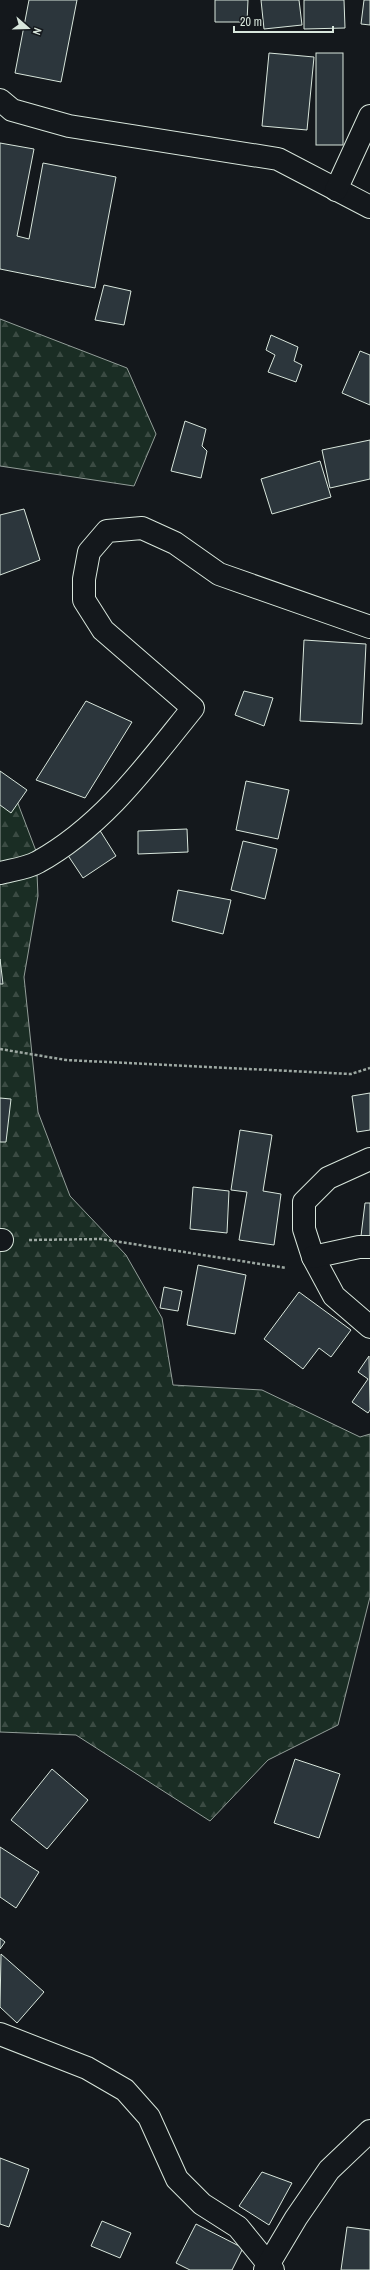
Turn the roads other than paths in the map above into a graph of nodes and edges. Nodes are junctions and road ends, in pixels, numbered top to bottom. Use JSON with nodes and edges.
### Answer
{"nodes":[{"id":1,"x":0,"y":100,"type":"edge"},
{"id":2,"x":370,"y":116,"type":"edge"},
{"id":3,"x":336,"y":190,"type":"junction"},
{"id":4,"x":370,"y":207,"type":"edge"},
{"id":5,"x":370,"y":627,"type":"edge"},
{"id":6,"x":0,"y":873,"type":"edge"},
{"id":7,"x":370,"y":1159,"type":"edge"},
{"id":8,"x":370,"y":1247,"type":"edge"},
{"id":9,"x":313,"y":1257,"type":"junction"},
{"id":10,"x":370,"y":1327,"type":"edge"},
{"id":11,"x":0,"y":2034,"type":"edge"},
{"id":12,"x":370,"y":2131,"type":"edge"},
{"id":13,"x":268,"y":2268,"type":"edge"}],
"edges":[{"from":1,"to":3,"type":"street"},
{"from":2,"to":3,"type":"street"},
{"from":3,"to":4,"type":"street"},
{"from":5,"to":6,"type":"street"},
{"from":7,"to":9,"type":"street"},
{"from":8,"to":9,"type":"street"},
{"from":9,"to":10,"type":"street"},
{"from":11,"to":13,"type":"street"},
{"from":12,"to":13,"type":"street"}]}
